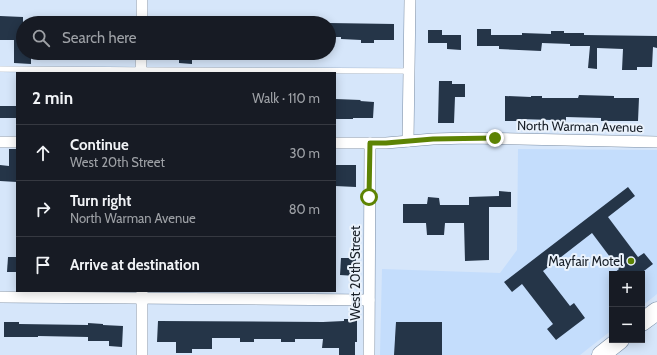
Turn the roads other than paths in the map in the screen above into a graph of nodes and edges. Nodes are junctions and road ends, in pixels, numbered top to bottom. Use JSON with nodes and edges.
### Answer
{"nodes":[{"id":1,"x":142,"y":0,"type":"edge"},
{"id":2,"x":410,"y":0,"type":"edge"},
{"id":3,"x":142,"y":16,"type":"edge"},
{"id":4,"x":141,"y":60,"type":"edge"},
{"id":5,"x":0,"y":68,"type":"edge"},
{"id":6,"x":409,"y":71,"type":"junction"},
{"id":7,"x":141,"y":72,"type":"edge"},
{"id":8,"x":408,"y":141,"type":"junction"},
{"id":9,"x":0,"y":142,"type":"edge"},
{"id":10,"x":16,"y":142,"type":"edge"},
{"id":11,"x":657,"y":142,"type":"edge"},
{"id":12,"x":336,"y":143,"type":"edge"},
{"id":13,"x":370,"y":143,"type":"junction"},
{"id":14,"x":142,"y":295,"type":"edge"},
{"id":15,"x":0,"y":297,"type":"edge"},
{"id":16,"x":368,"y":300,"type":"junction"},
{"id":17,"x":657,"y":311,"type":"edge"},
{"id":18,"x":645,"y":320,"type":"edge"},
{"id":19,"x":616,"y":343,"type":"edge"},
{"id":20,"x":142,"y":355,"type":"edge"},
{"id":21,"x":369,"y":355,"type":"edge"},
{"id":22,"x":601,"y":355,"type":"edge"}],
"edges":[{"from":1,"to":3,"type":"street"},
{"from":2,"to":6,"type":"street"},
{"from":4,"to":7,"type":"street"},
{"from":5,"to":7,"type":"lane"},
{"from":6,"to":7,"type":"lane"},
{"from":6,"to":8,"type":"street"},
{"from":8,"to":11,"type":"street","name":"North Warman Avenue"},
{"from":8,"to":13,"type":"street","name":"North Warman Avenue"},
{"from":9,"to":10,"type":"street"},
{"from":12,"to":13,"type":"street","name":"North Warman Avenue"},
{"from":13,"to":16,"type":"street","name":"West 20th Street"},
{"from":14,"to":15,"type":"street"},
{"from":14,"to":16,"type":"street"},
{"from":14,"to":20,"type":"street"},
{"from":16,"to":21,"type":"street","name":"West 20th Street"},
{"from":17,"to":18,"type":"main road"},
{"from":19,"to":22,"type":"main road"}]}
